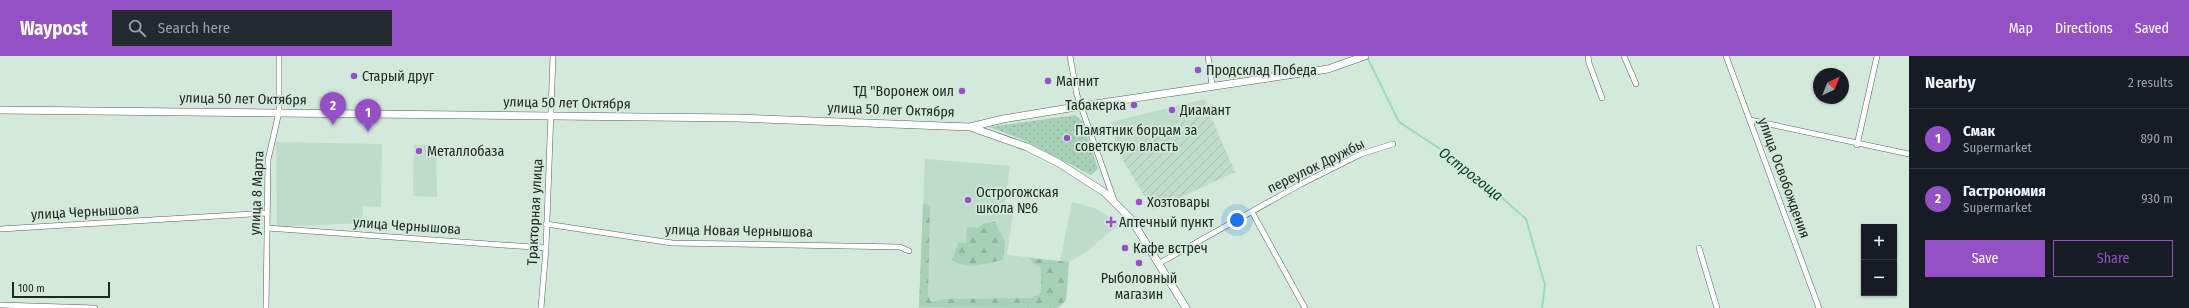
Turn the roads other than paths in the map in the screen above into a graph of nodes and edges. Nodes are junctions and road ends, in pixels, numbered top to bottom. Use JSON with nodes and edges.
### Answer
{"nodes":[{"id":1,"x":279,"y":56,"type":"edge"},
{"id":2,"x":553,"y":56,"type":"edge"},
{"id":3,"x":1070,"y":56,"type":"edge"},
{"id":4,"x":1208,"y":56,"type":"edge"},
{"id":5,"x":1365,"y":56,"type":"edge"},
{"id":6,"x":1588,"y":56,"type":"edge"},
{"id":7,"x":1624,"y":56,"type":"edge"},
{"id":8,"x":1726,"y":56,"type":"edge"},
{"id":9,"x":1877,"y":56,"type":"edge"},
{"id":10,"x":1636,"y":84,"type":"dead end"},
{"id":11,"x":1212,"y":85,"type":"junction"},
{"id":12,"x":1602,"y":98,"type":"dead end"},
{"id":13,"x":1082,"y":106,"type":"junction"},
{"id":14,"x":0,"y":110,"type":"edge"},
{"id":15,"x":279,"y":112,"type":"junction"},
{"id":16,"x":551,"y":116,"type":"junction"},
{"id":17,"x":1750,"y":120,"type":"junction"},
{"id":18,"x":970,"y":127,"type":"junction"},
{"id":19,"x":1393,"y":144,"type":"dead end"},
{"id":20,"x":1857,"y":145,"type":"junction"},
{"id":21,"x":1909,"y":154,"type":"edge"},
{"id":22,"x":1114,"y":201,"type":"junction"},
{"id":23,"x":1252,"y":212,"type":"junction"},
{"id":24,"x":267,"y":213,"type":"junction"},
{"id":25,"x":546,"y":224,"type":"junction"},
{"id":26,"x":267,"y":228,"type":"junction"},
{"id":27,"x":0,"y":229,"type":"edge"},
{"id":28,"x":546,"y":248,"type":"junction"},
{"id":29,"x":1699,"y":248,"type":"dead end"},
{"id":30,"x":909,"y":250,"type":"dead end"},
{"id":31,"x":1158,"y":264,"type":"junction"},
{"id":32,"x":0,"y":305,"type":"edge"},
{"id":33,"x":95,"y":308,"type":"edge"},
{"id":34,"x":266,"y":308,"type":"edge"},
{"id":35,"x":541,"y":308,"type":"edge"},
{"id":36,"x":1186,"y":308,"type":"edge"},
{"id":37,"x":1305,"y":308,"type":"edge"},
{"id":38,"x":1717,"y":308,"type":"edge"},
{"id":39,"x":1820,"y":308,"type":"edge"}],
"edges":[{"from":1,"to":15,"type":"street","name":"улица 8 Марта"},
{"from":2,"to":16,"type":"street","name":"Тракторная улица"},
{"from":3,"to":13,"type":"street","name":"улица 50 лет Октября"},
{"from":4,"to":11,"type":"street"},
{"from":5,"to":11,"type":"main road"},
{"from":6,"to":12,"type":"street"},
{"from":7,"to":10,"type":"street"},
{"from":8,"to":17,"type":"street","name":"улица Освобождения"},
{"from":9,"to":20,"type":"street"},
{"from":11,"to":13,"type":"main road"},
{"from":13,"to":18,"type":"main road"},
{"from":13,"to":22,"type":"street","name":"улица 50 лет Октября"},
{"from":14,"to":15,"type":"main road","name":"улица 50 лет Октября"},
{"from":15,"to":16,"type":"main road","name":"улица 50 лет Октября"},
{"from":15,"to":24,"type":"street","name":"улица 8 Марта"},
{"from":16,"to":18,"type":"main road","name":"улица 50 лет Октября"},
{"from":16,"to":25,"type":"street","name":"Тракторная улица"},
{"from":17,"to":20,"type":"street"},
{"from":17,"to":39,"type":"street","name":"улица Освобождения"},
{"from":18,"to":22,"type":"main road","name":"улица 50 лет Октября"},
{"from":19,"to":23,"type":"street","name":"переулок Дружбы"},
{"from":20,"to":21,"type":"street"},
{"from":22,"to":31,"type":"main road","name":"улица 50 лет Октября"},
{"from":23,"to":31,"type":"street","name":"переулок Дружбы"},
{"from":23,"to":37,"type":"street"},
{"from":24,"to":26,"type":"street","name":"улица 8 Марта"},
{"from":24,"to":27,"type":"street","name":"улица Чернышова"},
{"from":25,"to":28,"type":"street","name":"Тракторная улица"},
{"from":25,"to":30,"type":"street","name":"улица Новая Чернышова"},
{"from":26,"to":28,"type":"street","name":"улица Чернышова"},
{"from":26,"to":34,"type":"street","name":"улица 8 Марта"},
{"from":28,"to":35,"type":"street","name":"Тракторная улица"},
{"from":29,"to":38,"type":"street"},
{"from":31,"to":36,"type":"main road","name":"улица 50 лет Октября"},
{"from":32,"to":33,"type":"street"}]}
